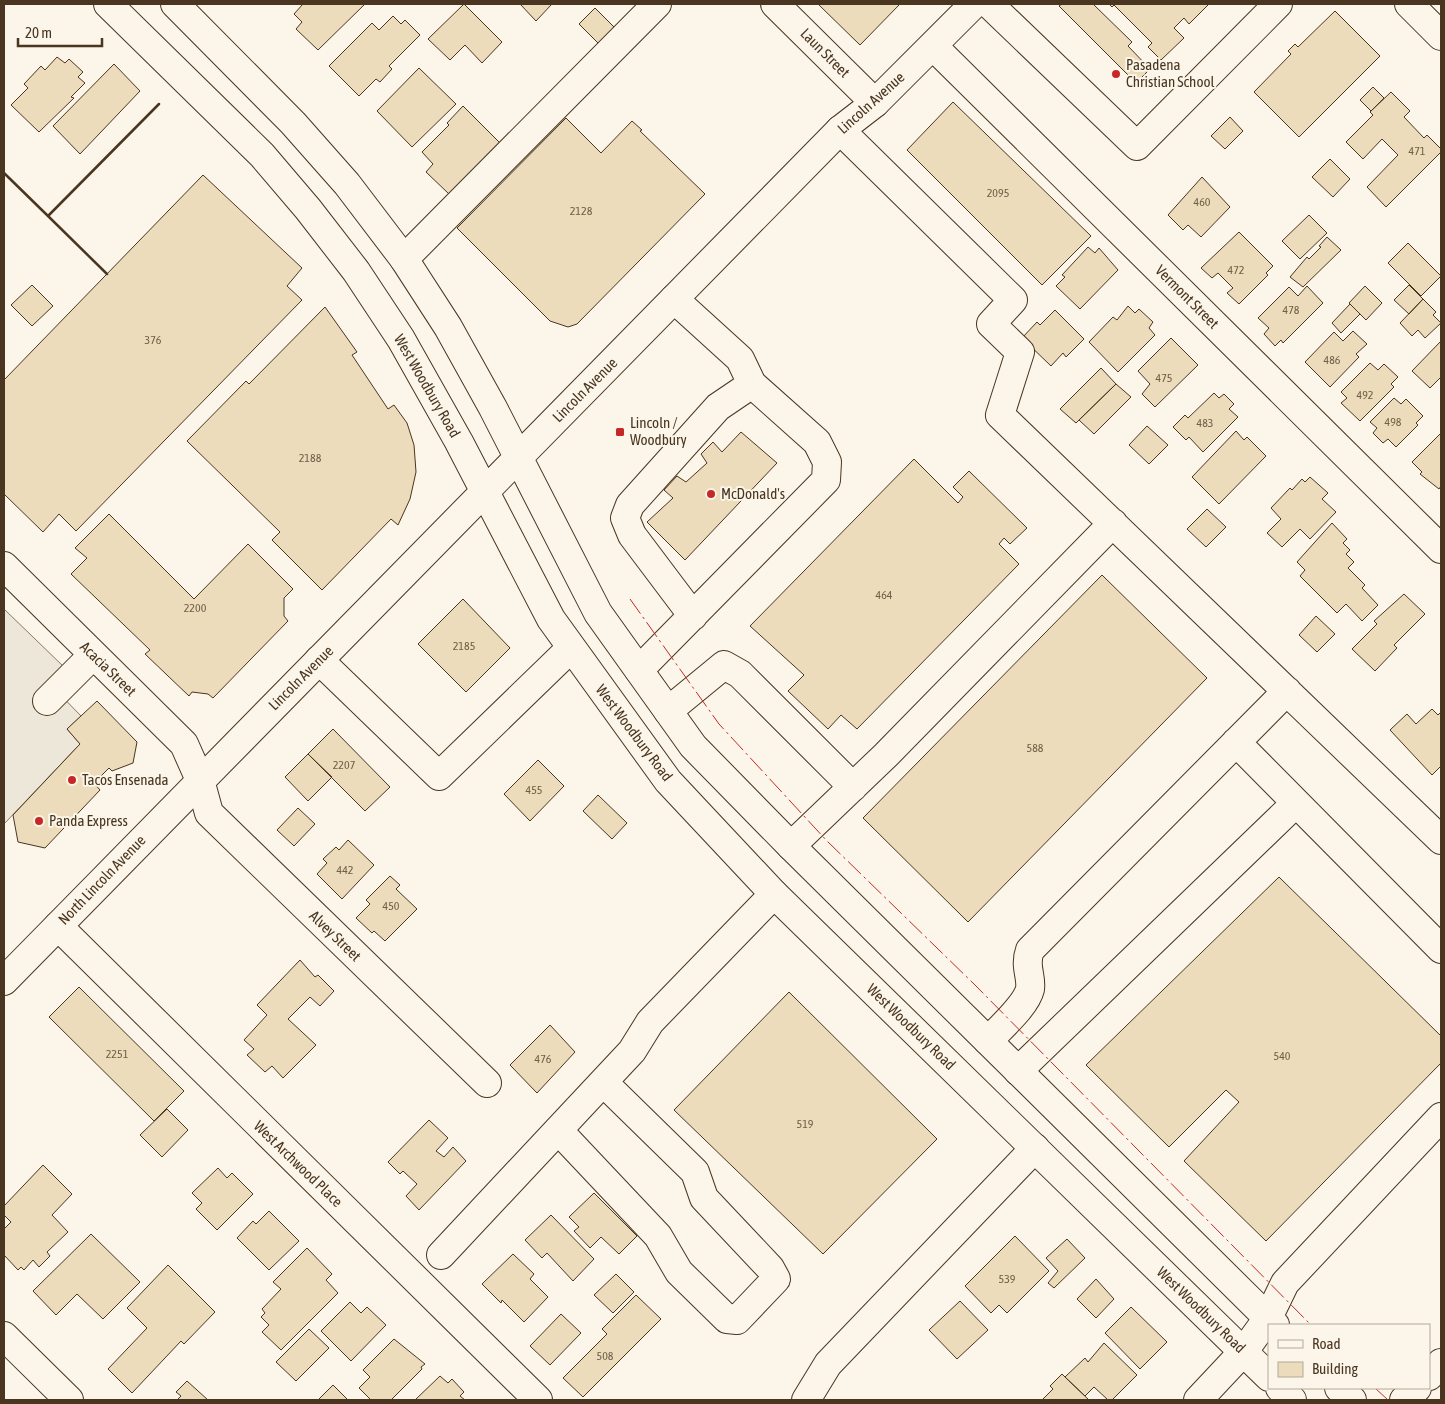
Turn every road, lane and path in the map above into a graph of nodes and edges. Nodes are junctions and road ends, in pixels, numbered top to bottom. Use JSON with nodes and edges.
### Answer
{"nodes":[{"id":1,"x":108,"y":4,"type":"edge"},
{"id":2,"x":175,"y":4,"type":"edge"},
{"id":3,"x":657,"y":4,"type":"edge"},
{"id":4,"x":774,"y":4,"type":"edge"},
{"id":5,"x":974,"y":4,"type":"edge"},
{"id":6,"x":990,"y":4,"type":"edge"},
{"id":7,"x":1278,"y":4,"type":"edge"},
{"id":8,"x":1408,"y":4,"type":"edge"},
{"id":9,"x":1441,"y":36,"type":"edge"},
{"id":10,"x":933,"y":46,"type":"junction"},
{"id":11,"x":875,"y":103,"type":"junction"},
{"id":12,"x":840,"y":130,"type":"junction"},
{"id":13,"x":404,"y":259,"type":"junction"},
{"id":14,"x":674,"y":299,"type":"junction"},
{"id":15,"x":752,"y":384,"type":"junction"},
{"id":16,"x":518,"y":458,"type":"junction"},
{"id":17,"x":484,"y":493,"type":"junction"},
{"id":18,"x":1112,"y":523,"type":"junction"},
{"id":19,"x":1441,"y":548,"type":"edge"},
{"id":20,"x":4,"y":566,"type":"edge"},
{"id":21,"x":693,"y":616,"type":"junction"},
{"id":22,"x":571,"y":648,"type":"junction"},
{"id":23,"x":93,"y":654,"type":"junction"},
{"id":24,"x":319,"y":660,"type":"junction"},
{"id":25,"x":639,"y":670,"type":"junction"},
{"id":26,"x":1286,"y":691,"type":"junction"},
{"id":27,"x":47,"y":701,"type":"dead end"},
{"id":28,"x":668,"y":711,"type":"junction"},
{"id":29,"x":1236,"y":742,"type":"junction"},
{"id":30,"x":200,"y":780,"type":"junction"},
{"id":31,"x":853,"y":787,"type":"junction"},
{"id":32,"x":1296,"y":803,"type":"junction"},
{"id":33,"x":1441,"y":840,"type":"edge"},
{"id":34,"x":791,"y":846,"type":"junction"},
{"id":35,"x":774,"y":894,"type":"junction"},
{"id":36,"x":58,"y":926,"type":"junction"},
{"id":37,"x":1441,"y":949,"type":"edge"},
{"id":38,"x":4,"y":981,"type":"edge"},
{"id":39,"x":988,"y":1041,"type":"junction"},
{"id":40,"x":1018,"y":1071,"type":"junction"},
{"id":41,"x":603,"y":1082,"type":"junction"},
{"id":42,"x":487,"y":1083,"type":"dead end"},
{"id":43,"x":1441,"y":1117,"type":"edge"},
{"id":44,"x":558,"y":1130,"type":"junction"},
{"id":45,"x":1035,"y":1148,"type":"junction"},
{"id":46,"x":441,"y":1255,"type":"dead end"},
{"id":47,"x":1271,"y":1322,"type":"edge"},
{"id":48,"x":1268,"y":1325,"type":"edge"},
{"id":49,"x":4,"y":1336,"type":"edge"},
{"id":50,"x":1244,"y":1351,"type":"junction"},
{"id":51,"x":1441,"y":1363,"type":"edge"},
{"id":52,"x":1268,"y":1375,"type":"edge"},
{"id":53,"x":1430,"y":1375,"type":"edge"},
{"id":54,"x":1281,"y":1389,"type":"edge"},
{"id":55,"x":1340,"y":1389,"type":"edge"},
{"id":56,"x":1416,"y":1389,"type":"edge"},
{"id":57,"x":70,"y":1400,"type":"edge"},
{"id":58,"x":538,"y":1400,"type":"edge"},
{"id":59,"x":806,"y":1400,"type":"edge"},
{"id":60,"x":1198,"y":1400,"type":"edge"},
{"id":61,"x":1292,"y":1400,"type":"edge"},
{"id":62,"x":1352,"y":1400,"type":"edge"},
{"id":63,"x":1404,"y":1400,"type":"edge"}],
"edges":[{"from":1,"to":17,"type":"main road","name":"West Woodbury Road"},
{"from":2,"to":13,"type":"main road"},
{"from":3,"to":13,"type":"main road"},
{"from":4,"to":11,"type":"main road","name":"Laun Street"},
{"from":5,"to":10,"type":"main road","name":"Lincoln Avenue"},
{"from":6,"to":7,"type":"main road"},
{"from":8,"to":9,"type":"main road"},
{"from":10,"to":11,"type":"main road","name":"Lincoln Avenue"},
{"from":10,"to":19,"type":"main road","name":"Vermont Street"},
{"from":11,"to":12,"type":"main road","name":"Lincoln Avenue"},
{"from":12,"to":14,"type":"main road","name":"Lincoln Avenue"},
{"from":12,"to":18,"type":"main road"},
{"from":13,"to":16,"type":"main road"},
{"from":14,"to":15,"type":"main road"},
{"from":14,"to":16,"type":"main road","name":"Lincoln Avenue"},
{"from":15,"to":21,"type":"main road"},
{"from":15,"to":21,"type":"main road"},
{"from":16,"to":17,"type":"main road","name":"Lincoln Avenue"},
{"from":16,"to":25,"type":"main road"},
{"from":17,"to":22,"type":"main road","name":"West Woodbury Road"},
{"from":17,"to":24,"type":"main road","name":"Lincoln Avenue"},
{"from":18,"to":26,"type":"main road"},
{"from":18,"to":31,"type":"main road"},
{"from":20,"to":23,"type":"main road","name":"Acacia Street"},
{"from":21,"to":25,"type":"main road"},
{"from":22,"to":24,"type":"main road"},
{"from":22,"to":35,"type":"main road","name":"West Woodbury Road"},
{"from":23,"to":27,"type":"main road"},
{"from":23,"to":30,"type":"main road","name":"Acacia Street"},
{"from":24,"to":30,"type":"main road","name":"Lincoln Avenue"},
{"from":25,"to":28,"type":"main road"},
{"from":26,"to":29,"type":"main road"},
{"from":26,"to":33,"type":"main road"},
{"from":28,"to":31,"type":"main road"},
{"from":28,"to":34,"type":"main road"},
{"from":29,"to":32,"type":"main road"},
{"from":29,"to":39,"type":"main road"},
{"from":30,"to":36,"type":"main road","name":"North Lincoln Avenue"},
{"from":30,"to":42,"type":"main road","name":"Alvey Street"},
{"from":31,"to":34,"type":"main road"},
{"from":32,"to":37,"type":"main road"},
{"from":32,"to":40,"type":"main road"},
{"from":34,"to":39,"type":"main road"},
{"from":35,"to":41,"type":"main road"},
{"from":35,"to":45,"type":"main road","name":"West Woodbury Road"},
{"from":36,"to":38,"type":"main road","name":"North Lincoln Avenue"},
{"from":36,"to":58,"type":"main road","name":"West Archwood Place"},
{"from":39,"to":40,"type":"main road"},
{"from":40,"to":47,"type":"main road"},
{"from":41,"to":44,"type":"main road"},
{"from":41,"to":44,"type":"main road"},
{"from":43,"to":47,"type":"main road"},
{"from":44,"to":46,"type":"main road"},
{"from":45,"to":50,"type":"main road","name":"West Woodbury Road"},
{"from":45,"to":59,"type":"main road"},
{"from":48,"to":50,"type":"main road"},
{"from":49,"to":57,"type":"main road"},
{"from":50,"to":52,"type":"main road","name":"West Woodbury Road"},
{"from":50,"to":60,"type":"main road"},
{"from":51,"to":53,"type":"main road"},
{"from":54,"to":61,"type":"main road"},
{"from":55,"to":62,"type":"main road"},
{"from":56,"to":63,"type":"main road"}]}
